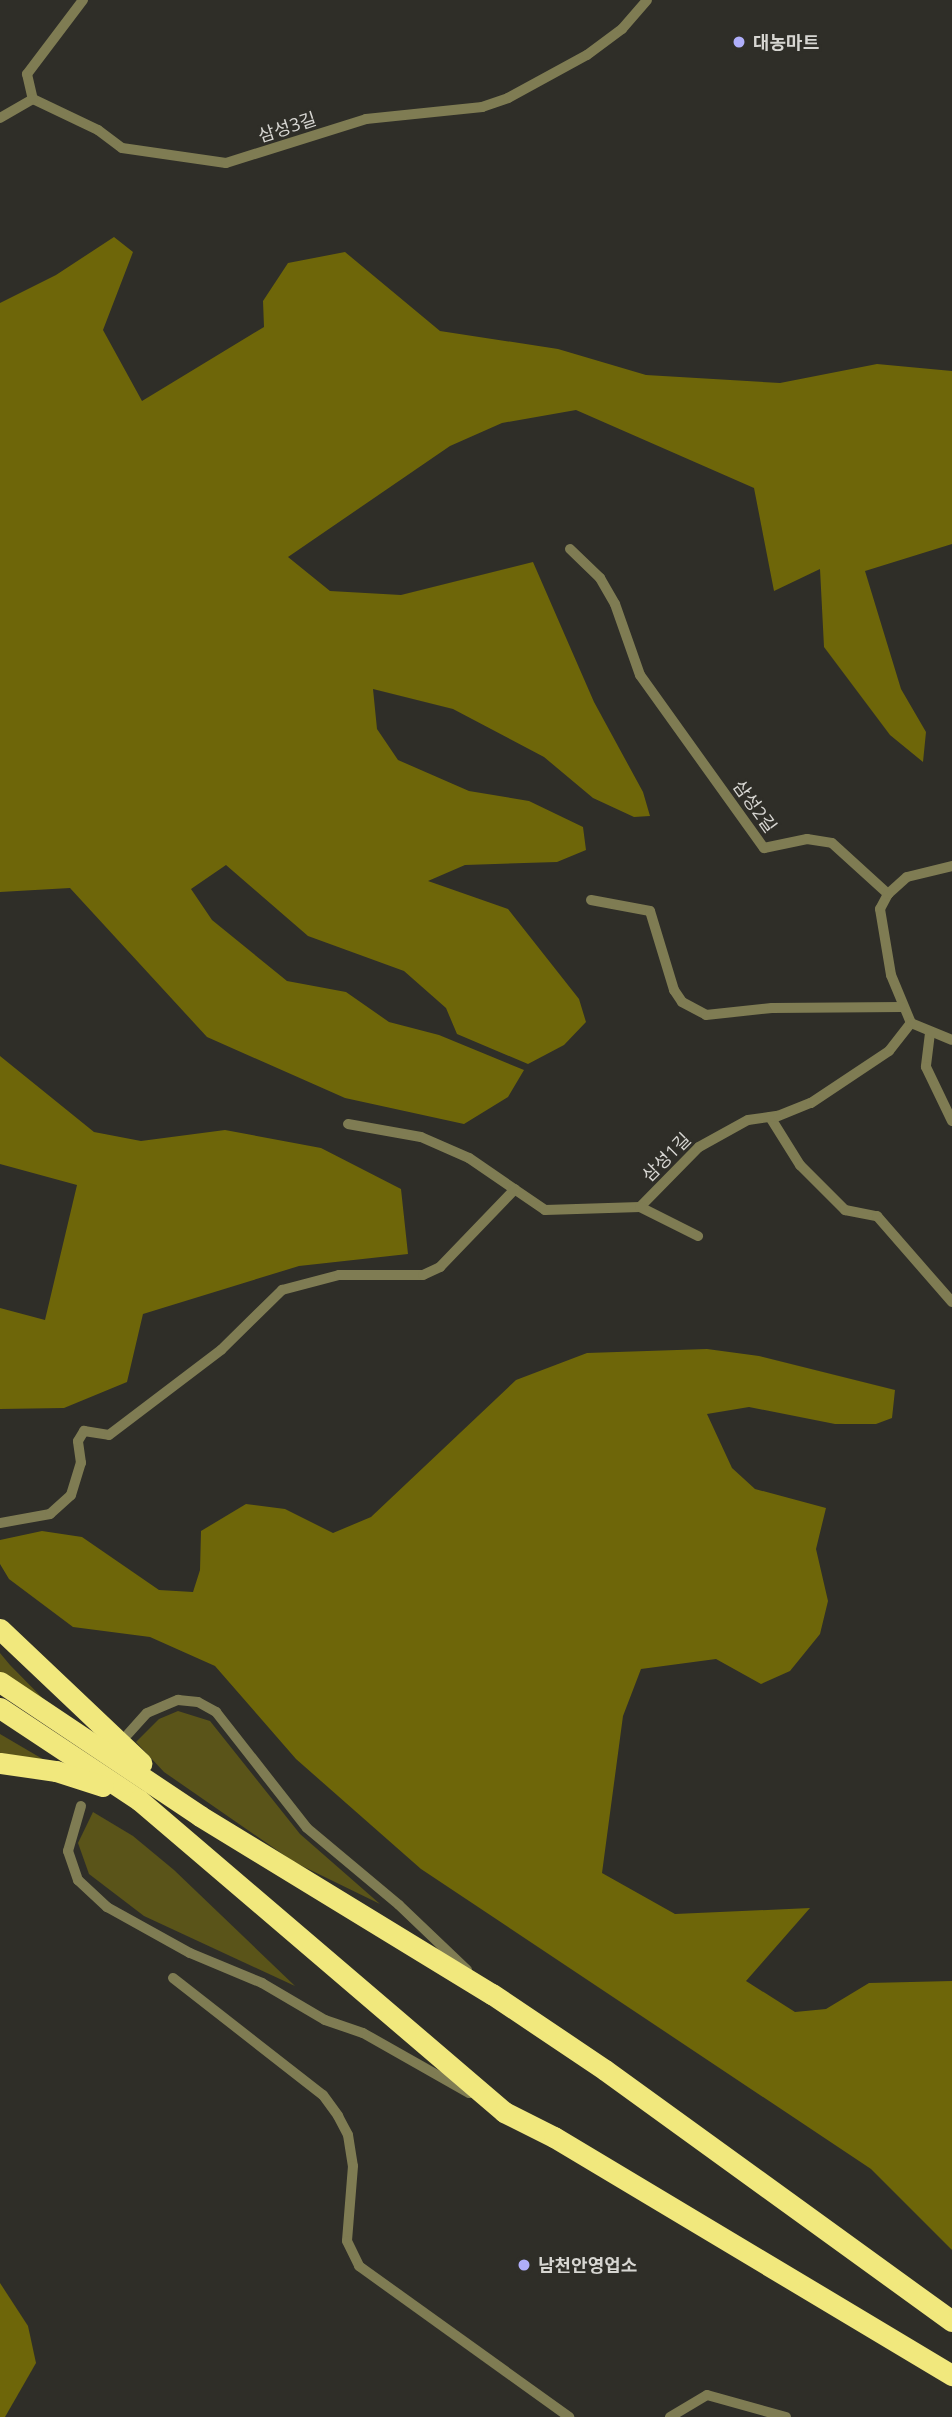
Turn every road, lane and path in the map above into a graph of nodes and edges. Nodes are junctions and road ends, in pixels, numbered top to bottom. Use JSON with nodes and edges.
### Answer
{"nodes":[{"id":1,"x":83,"y":0,"type":"edge"},
{"id":2,"x":647,"y":0,"type":"edge"},
{"id":3,"x":33,"y":99,"type":"junction"},
{"id":4,"x":0,"y":118,"type":"edge"},
{"id":5,"x":570,"y":549,"type":"dead end"},
{"id":6,"x":952,"y":866,"type":"edge"},
{"id":7,"x":888,"y":894,"type":"junction"},
{"id":8,"x":591,"y":900,"type":"dead end"},
{"id":9,"x":902,"y":1007,"type":"junction"},
{"id":10,"x":911,"y":1023,"type":"junction"},
{"id":11,"x":930,"y":1033,"type":"junction"},
{"id":12,"x":952,"y":1040,"type":"edge"},
{"id":13,"x":770,"y":1117,"type":"junction"},
{"id":14,"x":952,"y":1121,"type":"edge"},
{"id":15,"x":348,"y":1124,"type":"dead end"},
{"id":16,"x":514,"y":1189,"type":"junction"},
{"id":17,"x":640,"y":1207,"type":"junction"},
{"id":18,"x":698,"y":1236,"type":"dead end"},
{"id":19,"x":952,"y":1302,"type":"edge"},
{"id":20,"x":0,"y":1523,"type":"edge"},
{"id":21,"x":0,"y":1629,"type":"edge"},
{"id":22,"x":0,"y":1682,"type":"edge"},
{"id":23,"x":0,"y":1708,"type":"edge"},
{"id":24,"x":128,"y":1734,"type":"dead end"},
{"id":25,"x":0,"y":1763,"type":"edge"},
{"id":26,"x":138,"y":1800,"type":"junction"},
{"id":27,"x":81,"y":1806,"type":"dead end"},
{"id":28,"x":200,"y":1815,"type":"junction"},
{"id":29,"x":173,"y":1978,"type":"dead end"},
{"id":30,"x":492,"y":1994,"type":"junction"},
{"id":31,"x":504,"y":2112,"type":"junction"},
{"id":32,"x":950,"y":2319,"type":"edge"},
{"id":33,"x":952,"y":2375,"type":"edge"},
{"id":34,"x":569,"y":2417,"type":"edge"},
{"id":35,"x":670,"y":2417,"type":"edge"},
{"id":36,"x":786,"y":2417,"type":"edge"}],
"edges":[{"from":1,"to":3,"type":"lane"},
{"from":2,"to":3,"type":"lane","name":"삼성3길"},
{"from":3,"to":4,"type":"lane"},
{"from":5,"to":7,"type":"lane","name":"삼성2길"},
{"from":6,"to":7,"type":"lane"},
{"from":7,"to":9,"type":"lane"},
{"from":8,"to":9,"type":"lane"},
{"from":9,"to":10,"type":"lane"},
{"from":10,"to":11,"type":"lane"},
{"from":10,"to":13,"type":"lane","name":"삼성1길"},
{"from":11,"to":12,"type":"lane"},
{"from":11,"to":14,"type":"lane"},
{"from":13,"to":17,"type":"lane","name":"삼성1길"},
{"from":13,"to":19,"type":"lane"},
{"from":15,"to":16,"type":"lane","name":"삼성1길"},
{"from":16,"to":17,"type":"lane","name":"삼성1길"},
{"from":16,"to":20,"type":"lane"},
{"from":17,"to":18,"type":"lane"},
{"from":21,"to":28,"type":"highway"},
{"from":22,"to":28,"type":"highway"},
{"from":23,"to":26,"type":"highway"},
{"from":24,"to":30,"type":"lane"},
{"from":25,"to":26,"type":"highway"},
{"from":26,"to":31,"type":"highway"},
{"from":27,"to":31,"type":"lane"},
{"from":28,"to":30,"type":"highway"},
{"from":29,"to":34,"type":"lane"},
{"from":30,"to":32,"type":"highway"},
{"from":31,"to":33,"type":"highway"},
{"from":35,"to":36,"type":"lane"}]}
